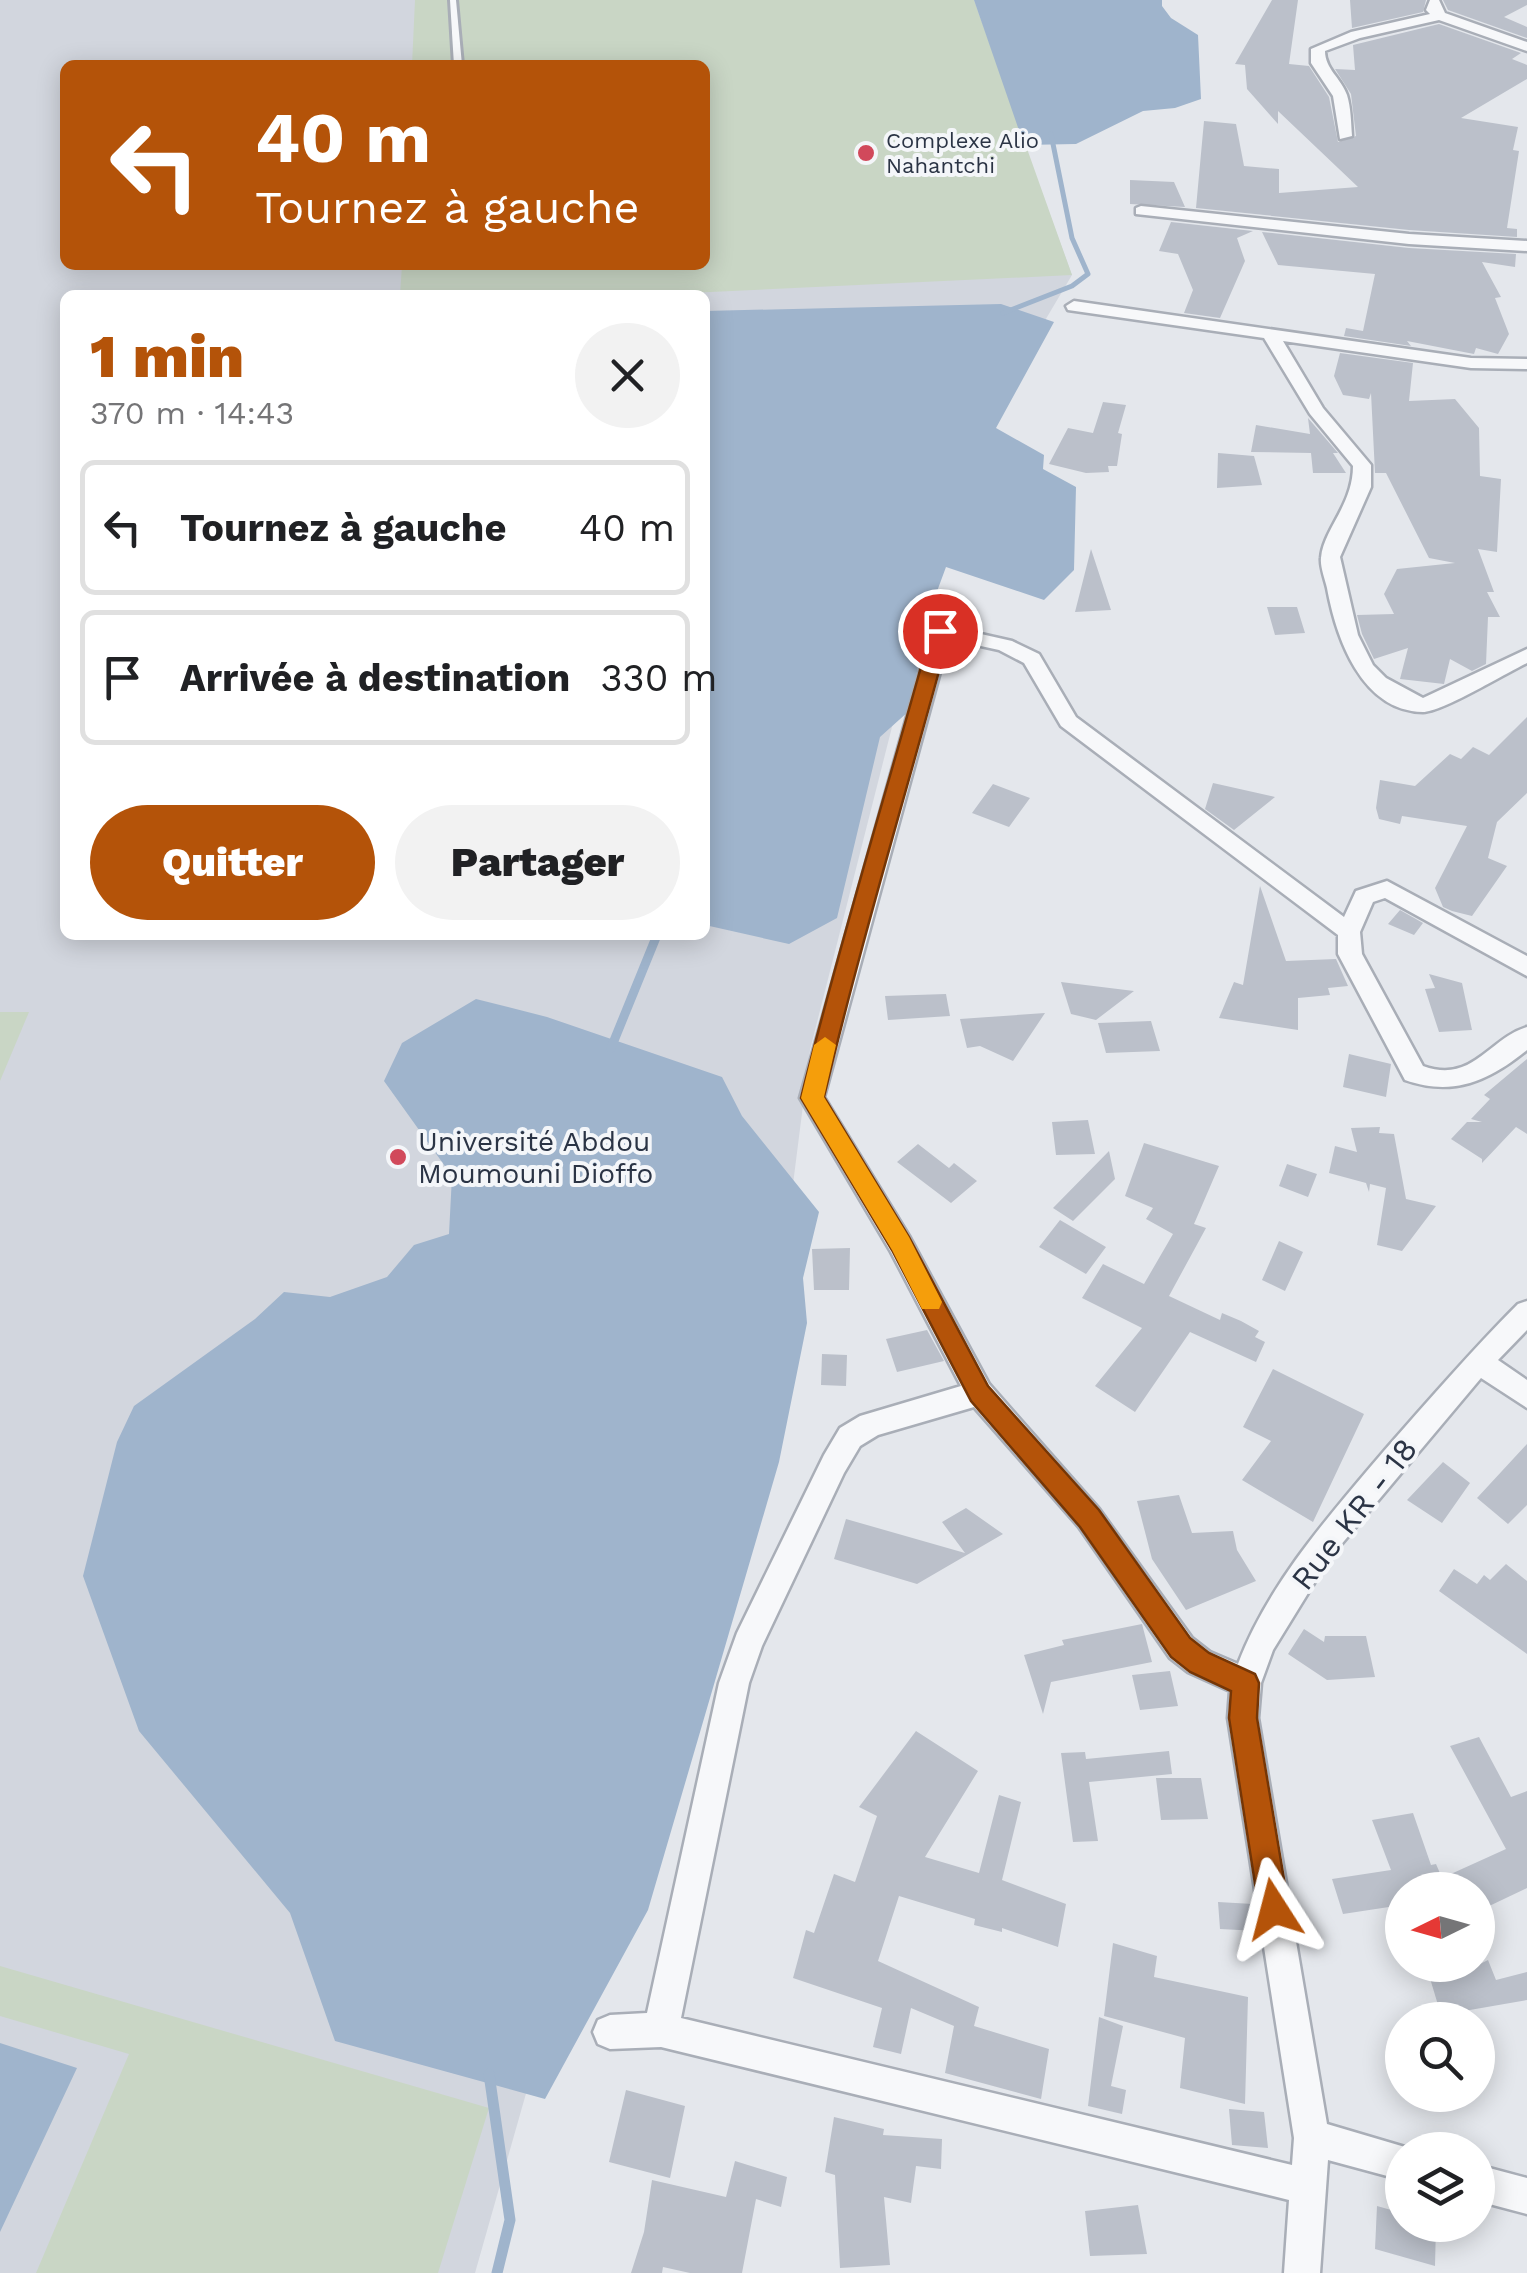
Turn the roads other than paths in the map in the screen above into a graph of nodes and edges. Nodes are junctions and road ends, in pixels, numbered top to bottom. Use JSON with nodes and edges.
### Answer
{"nodes":[{"id":1,"x":453,"y":0,"type":"edge"},
{"id":2,"x":1433,"y":6,"type":"edge"},
{"id":3,"x":1527,"y":47,"type":"edge"},
{"id":4,"x":458,"y":60,"type":"edge"},
{"id":5,"x":1345,"y":136,"type":"dead end"},
{"id":6,"x":1141,"y":210,"type":"dead end"},
{"id":7,"x":1527,"y":246,"type":"edge"},
{"id":8,"x":1074,"y":306,"type":"dead end"},
{"id":9,"x":1270,"y":334,"type":"junction"},
{"id":10,"x":1527,"y":364,"type":"edge"},
{"id":11,"x":1527,"y":655,"type":"edge"},
{"id":12,"x":1349,"y":932,"type":"junction"},
{"id":13,"x":1527,"y":966,"type":"edge"},
{"id":14,"x":1527,"y":1036,"type":"edge"},
{"id":15,"x":1527,"y":1312,"type":"edge"},
{"id":16,"x":1479,"y":1361,"type":"junction"},
{"id":17,"x":980,"y":1394,"type":"junction"},
{"id":18,"x":1527,"y":1396,"type":"edge"},
{"id":19,"x":1246,"y":1683,"type":"junction"},
{"id":20,"x":660,"y":2030,"type":"junction"},
{"id":21,"x":610,"y":2032,"type":"dead end"},
{"id":22,"x":1312,"y":2138,"type":"junction"},
{"id":23,"x":1385,"y":2157,"type":"edge"},
{"id":24,"x":1308,"y":2187,"type":"junction"},
{"id":25,"x":1495,"y":2188,"type":"edge"},
{"id":26,"x":1527,"y":2196,"type":"edge"},
{"id":27,"x":1302,"y":2273,"type":"edge"}],
"edges":[{"from":1,"to":4,"type":"lane"},
{"from":2,"to":3,"type":"street"},
{"from":2,"to":5,"type":"street"},
{"from":6,"to":7,"type":"street"},
{"from":8,"to":9,"type":"street"},
{"from":9,"to":10,"type":"street"},
{"from":9,"to":11,"type":"street"},
{"from":12,"to":13,"type":"street"},
{"from":12,"to":14,"type":"street"},
{"from":12,"to":17,"type":"street"},
{"from":15,"to":16,"type":"street","name":"Rue KR - 18"},
{"from":16,"to":18,"type":"street"},
{"from":16,"to":19,"type":"street","name":"Rue KR - 18"},
{"from":17,"to":19,"type":"street"},
{"from":17,"to":20,"type":"street"},
{"from":19,"to":22,"type":"street","name":"Rue KR - 18"},
{"from":20,"to":21,"type":"street"},
{"from":20,"to":24,"type":"street"},
{"from":22,"to":23,"type":"street"},
{"from":22,"to":24,"type":"street","name":"Rue KR - 18"},
{"from":24,"to":27,"type":"street","name":"Rue KR - 18"},
{"from":25,"to":26,"type":"street"}]}
